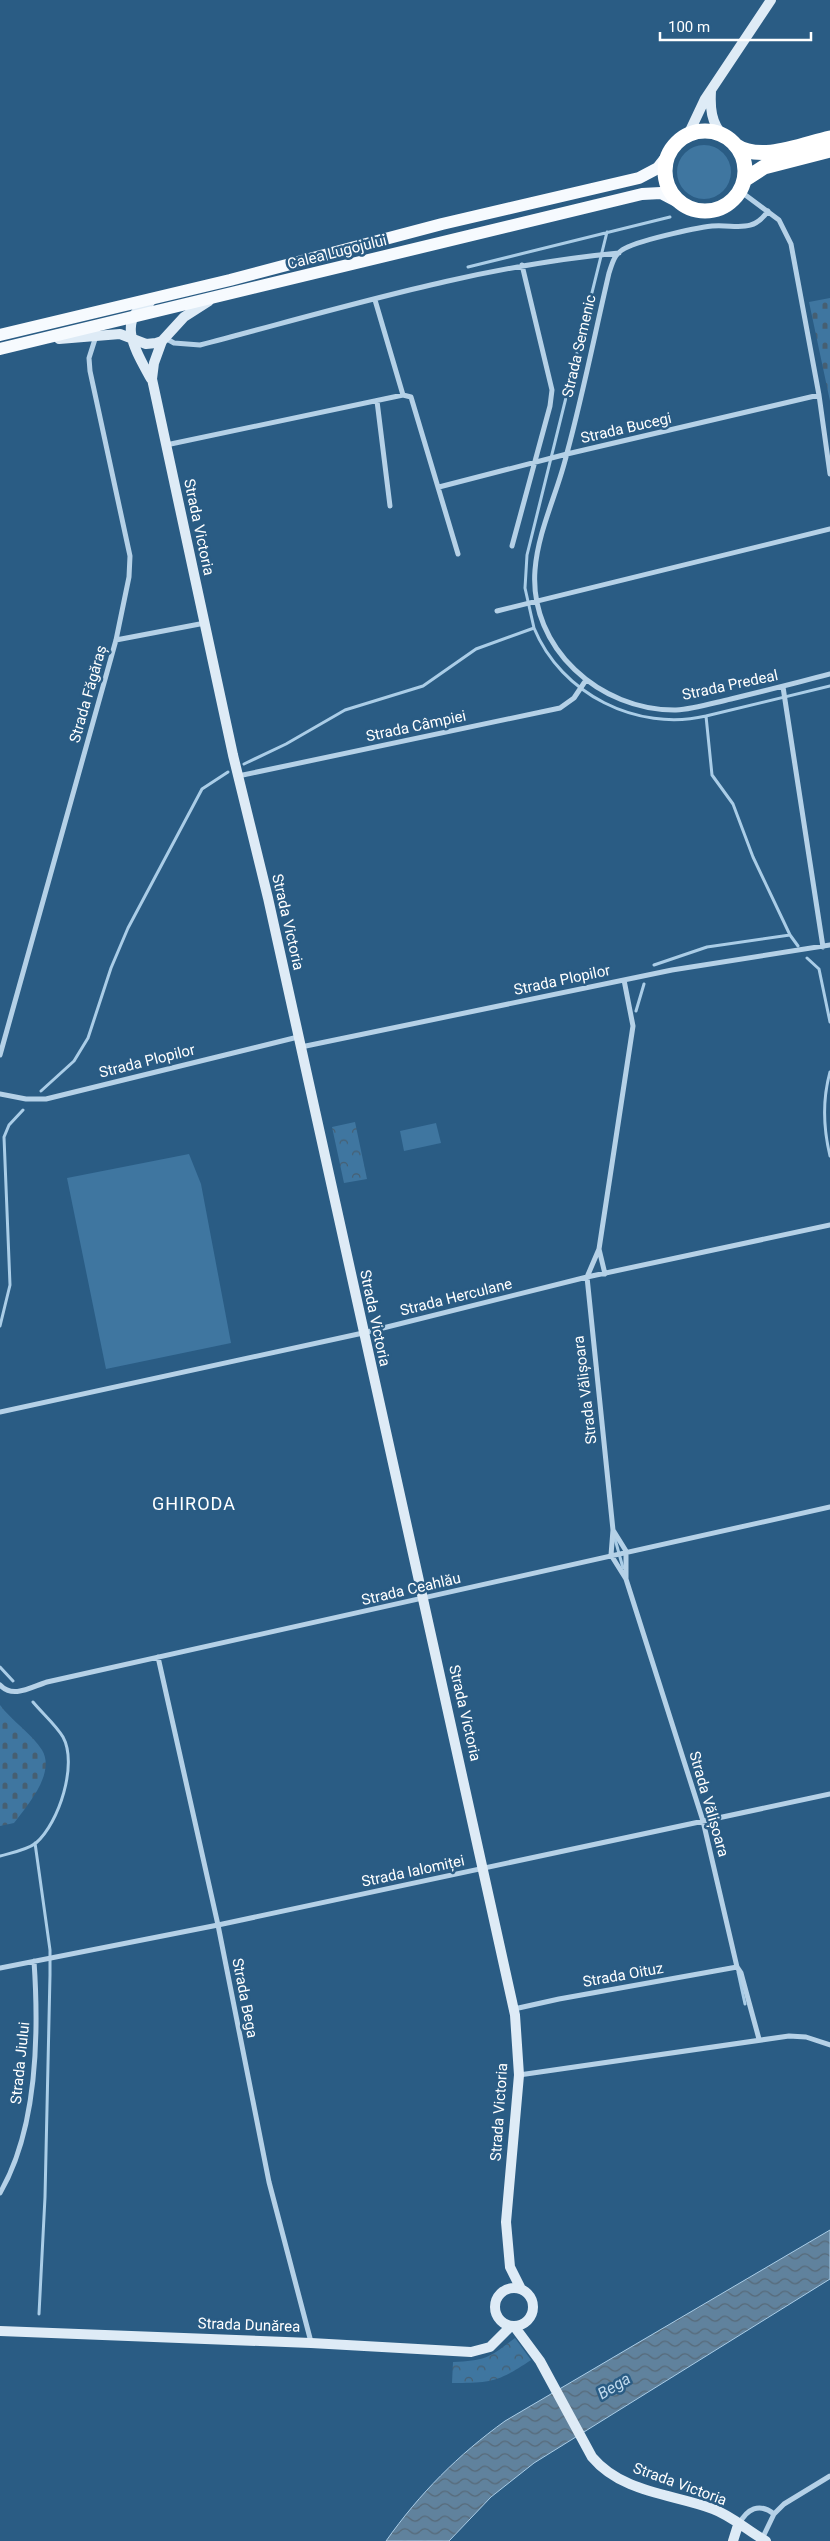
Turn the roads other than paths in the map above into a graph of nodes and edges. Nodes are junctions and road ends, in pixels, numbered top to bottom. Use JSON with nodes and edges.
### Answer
{"nodes":[{"id":1,"x":772,"y":0,"type":"edge"},
{"id":2,"x":711,"y":91,"type":"junction"},
{"id":3,"x":688,"y":135,"type":"junction"},
{"id":4,"x":830,"y":138,"type":"edge"},
{"id":5,"x":727,"y":139,"type":"junction"},
{"id":6,"x":830,"y":150,"type":"edge"},
{"id":7,"x":668,"y":154,"type":"junction"},
{"id":8,"x":742,"y":185,"type":"junction"},
{"id":9,"x":680,"y":203,"type":"junction"},
{"id":10,"x":768,"y":212,"type":"junction"},
{"id":11,"x":619,"y":252,"type":"junction"},
{"id":12,"x":522,"y":265,"type":"junction"},
{"id":13,"x":163,"y":296,"type":"junction"},
{"id":14,"x":217,"y":297,"type":"junction"},
{"id":15,"x":375,"y":300,"type":"junction"},
{"id":16,"x":131,"y":318,"type":"junction"},
{"id":17,"x":0,"y":335,"type":"edge"},
{"id":18,"x":96,"y":336,"type":"junction"},
{"id":19,"x":132,"y":338,"type":"junction"},
{"id":20,"x":164,"y":339,"type":"junction"},
{"id":21,"x":31,"y":342,"type":"junction"},
{"id":22,"x":0,"y":350,"type":"edge"},
{"id":23,"x":152,"y":380,"type":"junction"},
{"id":24,"x":403,"y":395,"type":"junction"},
{"id":25,"x":819,"y":395,"type":"junction"},
{"id":26,"x":377,"y":401,"type":"junction"},
{"id":27,"x":166,"y":445,"type":"junction"},
{"id":28,"x":567,"y":454,"type":"junction"},
{"id":29,"x":533,"y":464,"type":"junction"},
{"id":30,"x":830,"y":474,"type":"edge"},
{"id":31,"x":439,"y":487,"type":"junction"},
{"id":32,"x":390,"y":506,"type":"dead end"},
{"id":33,"x":830,"y":529,"type":"edge"},
{"id":34,"x":512,"y":546,"type":"dead end"},
{"id":35,"x":458,"y":554,"type":"dead end"},
{"id":36,"x":537,"y":601,"type":"junction"},
{"id":37,"x":497,"y":611,"type":"dead end"},
{"id":38,"x":205,"y":623,"type":"junction"},
{"id":39,"x":116,"y":640,"type":"junction"},
{"id":40,"x":830,"y":674,"type":"edge"},
{"id":41,"x":584,"y":682,"type":"junction"},
{"id":42,"x":783,"y":689,"type":"junction"},
{"id":43,"x":238,"y":776,"type":"junction"},
{"id":44,"x":830,"y":945,"type":"edge"},
{"id":45,"x":823,"y":947,"type":"junction"},
{"id":46,"x":624,"y":980,"type":"junction"},
{"id":47,"x":300,"y":1042,"type":"junction"},
{"id":48,"x":0,"y":1055,"type":"edge"},
{"id":49,"x":0,"y":1094,"type":"edge"},
{"id":50,"x":830,"y":1225,"type":"edge"},
{"id":51,"x":599,"y":1249,"type":"junction"},
{"id":52,"x":603,"y":1274,"type":"junction"},
{"id":53,"x":588,"y":1277,"type":"junction"},
{"id":54,"x":363,"y":1333,"type":"junction"},
{"id":55,"x":0,"y":1412,"type":"edge"},
{"id":56,"x":830,"y":1507,"type":"edge"},
{"id":57,"x":613,"y":1530,"type":"junction"},
{"id":58,"x":625,"y":1552,"type":"junction"},
{"id":59,"x":612,"y":1554,"type":"junction"},
{"id":60,"x":626,"y":1579,"type":"junction"},
{"id":61,"x":424,"y":1600,"type":"junction"},
{"id":62,"x":158,"y":1658,"type":"junction"},
{"id":63,"x":0,"y":1686,"type":"edge"},
{"id":64,"x":830,"y":1794,"type":"edge"},
{"id":65,"x":703,"y":1821,"type":"junction"},
{"id":66,"x":484,"y":1869,"type":"junction"},
{"id":67,"x":218,"y":1926,"type":"junction"},
{"id":68,"x":34,"y":1961,"type":"junction"},
{"id":69,"x":737,"y":1967,"type":"junction"},
{"id":70,"x":0,"y":1968,"type":"edge"},
{"id":71,"x":514,"y":2009,"type":"junction"},
{"id":72,"x":758,"y":2039,"type":"junction"},
{"id":73,"x":830,"y":2045,"type":"edge"},
{"id":74,"x":519,"y":2076,"type":"junction"},
{"id":75,"x":0,"y":2193,"type":"edge"},
{"id":76,"x":510,"y":2267,"type":"junction"},
{"id":77,"x":521,"y":2289,"type":"junction"},
{"id":78,"x":503,"y":2291,"type":"junction"},
{"id":79,"x":498,"y":2318,"type":"junction"},
{"id":80,"x":528,"y":2320,"type":"junction"},
{"id":81,"x":512,"y":2326,"type":"junction"},
{"id":82,"x":0,"y":2330,"type":"edge"},
{"id":83,"x":311,"y":2343,"type":"junction"},
{"id":84,"x":494,"y":2343,"type":"junction"},
{"id":85,"x":530,"y":2345,"type":"junction"},
{"id":86,"x":830,"y":2476,"type":"edge"},
{"id":87,"x":774,"y":2514,"type":"junction"},
{"id":88,"x":738,"y":2525,"type":"junction"},
{"id":89,"x":764,"y":2540,"type":"edge"},
{"id":90,"x":733,"y":2541,"type":"edge"}],
"edges":[{"from":1,"to":2,"type":"street"},
{"from":2,"to":3,"type":"street"},
{"from":2,"to":5,"type":"street"},
{"from":3,"to":5,"type":"highway"},
{"from":3,"to":7,"type":"highway"},
{"from":4,"to":5,"type":"highway"},
{"from":5,"to":8,"type":"highway"},
{"from":6,"to":8,"type":"highway"},
{"from":7,"to":9,"type":"highway"},
{"from":7,"to":13,"type":"main road","name":"Calea Lugojului"},
{"from":8,"to":9,"type":"highway"},
{"from":8,"to":10,"type":"street"},
{"from":9,"to":14,"type":"main road","name":"Calea Lugojului"},
{"from":10,"to":11,"type":"street"},
{"from":10,"to":25,"type":"street"},
{"from":11,"to":12,"type":"street"},
{"from":11,"to":28,"type":"street","name":"Strada Semenic"},
{"from":12,"to":15,"type":"street"},
{"from":12,"to":29,"type":"street"},
{"from":13,"to":16,"type":"street"},
{"from":13,"to":17,"type":"main road","name":"Calea Lugojului"},
{"from":14,"to":16,"type":"main road","name":"Calea Lugojului"},
{"from":14,"to":20,"type":"street","name":"Strada Victoria"},
{"from":15,"to":20,"type":"street"},
{"from":15,"to":24,"type":"street"},
{"from":16,"to":19,"type":"street","name":"Strada Victoria"},
{"from":16,"to":21,"type":"main road","name":"Calea Lugojului"},
{"from":18,"to":19,"type":"street"},
{"from":18,"to":21,"type":"street"},
{"from":18,"to":39,"type":"street","name":"Strada Făgăraș"},
{"from":19,"to":20,"type":"street"},
{"from":19,"to":23,"type":"street","name":"Strada Victoria"},
{"from":20,"to":23,"type":"street","name":"Strada Victoria"},
{"from":21,"to":22,"type":"main road","name":"Calea Lugojului"},
{"from":23,"to":27,"type":"street","name":"Strada Victoria"},
{"from":24,"to":26,"type":"street"},
{"from":24,"to":31,"type":"street"},
{"from":25,"to":28,"type":"street","name":"Strada Bucegi"},
{"from":25,"to":30,"type":"street"},
{"from":26,"to":27,"type":"street"},
{"from":26,"to":32,"type":"street"},
{"from":27,"to":38,"type":"street","name":"Strada Victoria"},
{"from":28,"to":29,"type":"street","name":"Strada Bucegi"},
{"from":28,"to":36,"type":"street","name":"Strada Semenic"},
{"from":29,"to":31,"type":"street","name":"Strada Bucegi"},
{"from":29,"to":34,"type":"street"},
{"from":31,"to":35,"type":"street"},
{"from":33,"to":36,"type":"street"},
{"from":36,"to":37,"type":"street"},
{"from":36,"to":41,"type":"street","name":"Strada Predeal"},
{"from":38,"to":39,"type":"street"},
{"from":38,"to":43,"type":"street","name":"Strada Victoria"},
{"from":39,"to":48,"type":"street","name":"Strada Făgăraș"},
{"from":40,"to":42,"type":"street","name":"Strada Predeal"},
{"from":41,"to":42,"type":"street","name":"Strada Predeal"},
{"from":41,"to":43,"type":"street","name":"Strada Câmpiei"},
{"from":42,"to":45,"type":"street"},
{"from":43,"to":47,"type":"street","name":"Strada Victoria"},
{"from":44,"to":45,"type":"street","name":"Strada Plopilor"},
{"from":45,"to":46,"type":"street","name":"Strada Plopilor"},
{"from":46,"to":47,"type":"street","name":"Strada Plopilor"},
{"from":46,"to":51,"type":"street","name":"Strada Vălișoara"},
{"from":47,"to":49,"type":"street","name":"Strada Plopilor"},
{"from":47,"to":54,"type":"street","name":"Strada Victoria"},
{"from":50,"to":52,"type":"street","name":"Strada Herculane"},
{"from":51,"to":52,"type":"street","name":"Strada Vălișoara"},
{"from":51,"to":53,"type":"street","name":"Strada Vălișoara"},
{"from":52,"to":53,"type":"street","name":"Strada Herculane"},
{"from":53,"to":54,"type":"street","name":"Strada Herculane"},
{"from":53,"to":57,"type":"street","name":"Strada Vălișoara"},
{"from":54,"to":55,"type":"street","name":"Strada Herculane"},
{"from":54,"to":61,"type":"street","name":"Strada Victoria"},
{"from":56,"to":58,"type":"street","name":"Strada Ceahlău"},
{"from":57,"to":58,"type":"street","name":"Strada Vălișoara"},
{"from":57,"to":59,"type":"street","name":"Strada Vălișoara"},
{"from":58,"to":59,"type":"street","name":"Strada Ceahlău"},
{"from":58,"to":60,"type":"street","name":"Strada Vălișoara"},
{"from":59,"to":60,"type":"street","name":"Strada Vălișoara"},
{"from":59,"to":61,"type":"street","name":"Strada Ceahlău"},
{"from":60,"to":65,"type":"street","name":"Strada Vălișoara"},
{"from":61,"to":62,"type":"street","name":"Strada Ceahlău"},
{"from":61,"to":66,"type":"street","name":"Strada Victoria"},
{"from":62,"to":63,"type":"street","name":"Strada Ceahlău"},
{"from":62,"to":67,"type":"street","name":"Strada Bega"},
{"from":64,"to":65,"type":"street","name":"Strada Ialomiței"},
{"from":65,"to":66,"type":"street","name":"Strada Ialomiței"},
{"from":65,"to":69,"type":"street","name":"Strada Vălișoara"},
{"from":66,"to":67,"type":"street","name":"Strada Ialomiței"},
{"from":66,"to":71,"type":"street","name":"Strada Victoria"},
{"from":67,"to":68,"type":"street","name":"Strada Ialomiței"},
{"from":67,"to":83,"type":"street","name":"Strada Bega"},
{"from":68,"to":70,"type":"street","name":"Strada Ialomiței"},
{"from":68,"to":75,"type":"street","name":"Strada Jiului"},
{"from":69,"to":71,"type":"street","name":"Strada Oituz"},
{"from":69,"to":72,"type":"street","name":"Strada Vălișoara"},
{"from":71,"to":74,"type":"street","name":"Strada Victoria"},
{"from":72,"to":73,"type":"street"},
{"from":72,"to":74,"type":"street"},
{"from":74,"to":76,"type":"street","name":"Strada Victoria"},
{"from":76,"to":77,"type":"street","name":"Strada Victoria"},
{"from":76,"to":78,"type":"street","name":"Strada Victoria"},
{"from":77,"to":78,"type":"street"},
{"from":77,"to":80,"type":"street"},
{"from":78,"to":79,"type":"street"},
{"from":79,"to":81,"type":"street"},
{"from":79,"to":84,"type":"street"},
{"from":80,"to":81,"type":"street"},
{"from":80,"to":85,"type":"street","name":"Strada Victoria"},
{"from":81,"to":84,"type":"street","name":"Strada Dunărea"},
{"from":81,"to":85,"type":"street","name":"Strada Victoria"},
{"from":82,"to":83,"type":"street","name":"Strada Dunărea"},
{"from":83,"to":84,"type":"street","name":"Strada Dunărea"},
{"from":85,"to":88,"type":"street","name":"Strada Victoria"},
{"from":86,"to":87,"type":"street"},
{"from":87,"to":88,"type":"street"},
{"from":87,"to":89,"type":"street"},
{"from":88,"to":89,"type":"street","name":"Strada Victoria"},
{"from":88,"to":90,"type":"street"}]}
